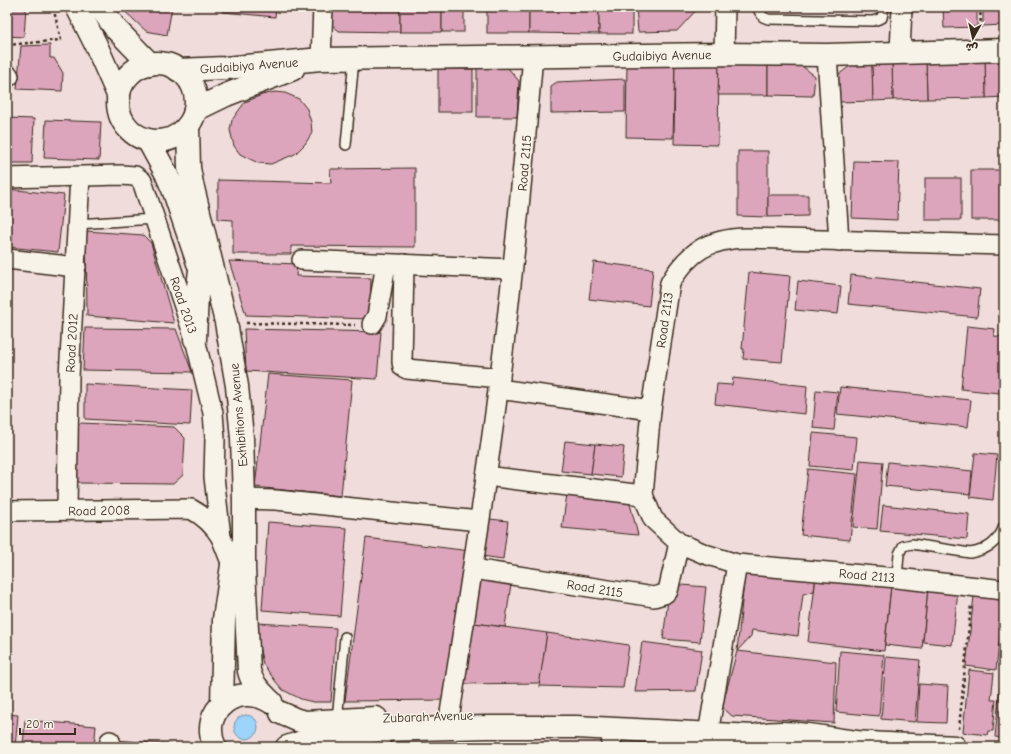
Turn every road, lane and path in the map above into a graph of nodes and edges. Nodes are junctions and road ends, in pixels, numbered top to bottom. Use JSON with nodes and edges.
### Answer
{"nodes":[{"id":1,"x":53,"y":7,"type":"edge"},
{"id":2,"x":76,"y":7,"type":"edge"},
{"id":3,"x":100,"y":7,"type":"edge"},
{"id":4,"x":322,"y":7,"type":"edge"},
{"id":5,"x":725,"y":7,"type":"edge"},
{"id":6,"x":759,"y":7,"type":"edge"},
{"id":7,"x":884,"y":7,"type":"edge"},
{"id":8,"x":902,"y":7,"type":"edge"},
{"id":9,"x":7,"y":45,"type":"edge"},
{"id":10,"x":1004,"y":50,"type":"edge"},
{"id":11,"x":900,"y":52,"type":"junction"},
{"id":12,"x":724,"y":54,"type":"junction"},
{"id":13,"x":827,"y":54,"type":"junction"},
{"id":14,"x":533,"y":56,"type":"junction"},
{"id":15,"x":321,"y":59,"type":"junction"},
{"id":16,"x":354,"y":59,"type":"junction"},
{"id":17,"x":150,"y":64,"type":"junction"},
{"id":18,"x":178,"y":70,"type":"junction"},
{"id":19,"x":119,"y":97,"type":"junction"},
{"id":20,"x":192,"y":118,"type":"junction"},
{"id":21,"x":148,"y":140,"type":"junction"},
{"id":22,"x":346,"y":145,"type":"dead end"},
{"id":23,"x":80,"y":177,"type":"junction"},
{"id":24,"x":7,"y":178,"type":"edge"},
{"id":25,"x":154,"y":219,"type":"junction"},
{"id":26,"x":77,"y":224,"type":"junction"},
{"id":27,"x":839,"y":241,"type":"junction"},
{"id":28,"x":1000,"y":248,"type":"edge"},
{"id":29,"x":7,"y":259,"type":"edge"},
{"id":30,"x":302,"y":260,"type":"dead end"},
{"id":31,"x":395,"y":264,"type":"junction"},
{"id":32,"x":76,"y":267,"type":"junction"},
{"id":33,"x":512,"y":269,"type":"junction"},
{"id":34,"x":200,"y":270,"type":"junction"},
{"id":35,"x":226,"y":322,"type":"junction"},
{"id":36,"x":372,"y":324,"type":"joint"},
{"id":37,"x":195,"y":339,"type":"junction"},
{"id":38,"x":499,"y":384,"type":"junction"},
{"id":39,"x":651,"y":410,"type":"junction"},
{"id":40,"x":486,"y":476,"type":"junction"},
{"id":41,"x":214,"y":477,"type":"junction"},
{"id":42,"x":643,"y":495,"type":"junction"},
{"id":43,"x":244,"y":498,"type":"junction"},
{"id":44,"x":191,"y":509,"type":"junction"},
{"id":45,"x":66,"y":510,"type":"junction"},
{"id":46,"x":7,"y":511,"type":"edge"},
{"id":47,"x":479,"y":521,"type":"junction"},
{"id":48,"x":1004,"y":526,"type":"edge"},
{"id":49,"x":221,"y":537,"type":"junction"},
{"id":50,"x":679,"y":543,"type":"junction"},
{"id":51,"x":737,"y":564,"type":"junction"},
{"id":52,"x":232,"y":565,"type":"junction"},
{"id":53,"x":473,"y":569,"type":"junction"},
{"id":54,"x":897,"y":578,"type":"junction"},
{"id":55,"x":972,"y":587,"type":"junction"},
{"id":56,"x":1004,"y":590,"type":"edge"},
{"id":57,"x":345,"y":637,"type":"dead end"},
{"id":58,"x":222,"y":705,"type":"junction"},
{"id":59,"x":276,"y":708,"type":"junction"},
{"id":60,"x":450,"y":713,"type":"junction"},
{"id":61,"x":337,"y":720,"type":"junction"},
{"id":62,"x":576,"y":727,"type":"junction"},
{"id":63,"x":708,"y":734,"type":"junction"},
{"id":64,"x":754,"y":736,"type":"junction"},
{"id":65,"x":384,"y":738,"type":"edge"},
{"id":66,"x":618,"y":738,"type":"edge"},
{"id":67,"x":957,"y":739,"type":"edge"},
{"id":68,"x":212,"y":743,"type":"edge"},
{"id":69,"x":854,"y":744,"type":"edge"},
{"id":70,"x":282,"y":747,"type":"edge"},
{"id":71,"x":287,"y":747,"type":"edge"},
{"id":72,"x":800,"y":747,"type":"edge"}],
"edges":[{"from":1,"to":9,"type":"path"},
{"from":2,"to":19,"type":"street"},
{"from":3,"to":17,"type":"street"},
{"from":4,"to":15,"type":"street"},
{"from":5,"to":12,"type":"street"},
{"from":6,"to":7,"type":"lane"},
{"from":8,"to":11,"type":"street"},
{"from":10,"to":11,"type":"street","name":"Gudaibiya Avenue"},
{"from":11,"to":13,"type":"street","name":"Gudaibiya Avenue"},
{"from":12,"to":13,"type":"street","name":"Gudaibiya Avenue"},
{"from":12,"to":14,"type":"street","name":"Gudaibiya Avenue"},
{"from":13,"to":27,"type":"street"},
{"from":14,"to":16,"type":"street","name":"Gudaibiya Avenue"},
{"from":14,"to":33,"type":"street","name":"Road 2115"},
{"from":15,"to":16,"type":"street","name":"Gudaibiya Avenue"},
{"from":15,"to":18,"type":"street","name":"Gudaibiya Avenue"},
{"from":15,"to":20,"type":"street","name":"Gudaibiya Avenue"},
{"from":16,"to":22,"type":"lane"},
{"from":17,"to":18,"type":"street"},
{"from":17,"to":19,"type":"street"},
{"from":18,"to":20,"type":"street"},
{"from":19,"to":21,"type":"street"},
{"from":20,"to":21,"type":"street"},
{"from":20,"to":35,"type":"street","name":"Exhibitions Avenue"},
{"from":21,"to":34,"type":"street","name":"Exhibitions Avenue"},
{"from":23,"to":24,"type":"street","name":"Road 2013"},
{"from":23,"to":25,"type":"street","name":"Road 2013"},
{"from":23,"to":26,"type":"street","name":"Road 2012"},
{"from":25,"to":26,"type":"lane"},
{"from":25,"to":37,"type":"street","name":"Road 2013"},
{"from":26,"to":32,"type":"street","name":"Road 2012"},
{"from":27,"to":28,"type":"street","name":"Road 2113"},
{"from":27,"to":39,"type":"street","name":"Road 2113"},
{"from":29,"to":32,"type":"street"},
{"from":30,"to":31,"type":"street"},
{"from":31,"to":33,"type":"street"},
{"from":31,"to":36,"type":"street"},
{"from":31,"to":38,"type":"street"},
{"from":32,"to":45,"type":"street","name":"Road 2012"},
{"from":33,"to":38,"type":"street","name":"Road 2115"},
{"from":34,"to":37,"type":"street"},
{"from":34,"to":52,"type":"street","name":"Exhibitions Avenue"},
{"from":35,"to":36,"type":"path"},
{"from":35,"to":43,"type":"street","name":"Exhibitions Avenue"},
{"from":37,"to":41,"type":"street","name":"Road 2013"},
{"from":38,"to":39,"type":"street"},
{"from":38,"to":40,"type":"street","name":"Road 2115"},
{"from":39,"to":42,"type":"street","name":"Road 2113"},
{"from":40,"to":42,"type":"street"},
{"from":40,"to":47,"type":"street","name":"Road 2115"},
{"from":41,"to":44,"type":"street"},
{"from":41,"to":49,"type":"street","name":"Road 2013"},
{"from":42,"to":50,"type":"street","name":"Road 2113"},
{"from":43,"to":47,"type":"street"},
{"from":43,"to":59,"type":"street","name":"Exhibitions Avenue"},
{"from":44,"to":45,"type":"street","name":"Road 2008"},
{"from":44,"to":49,"type":"street"},
{"from":45,"to":46,"type":"street","name":"Road 2008"},
{"from":47,"to":53,"type":"street","name":"Road 2115"},
{"from":48,"to":54,"type":"lane"},
{"from":49,"to":52,"type":"street","name":"Road 2013"},
{"from":50,"to":51,"type":"street","name":"Road 2113"},
{"from":50,"to":53,"type":"street","name":"Road 2115"},
{"from":51,"to":54,"type":"street","name":"Road 2113"},
{"from":51,"to":63,"type":"street"},
{"from":52,"to":58,"type":"street","name":"Exhibitions Avenue"},
{"from":53,"to":60,"type":"street","name":"Road 2115"},
{"from":54,"to":55,"type":"street","name":"Road 2113"},
{"from":55,"to":56,"type":"street","name":"Road 2113"},
{"from":55,"to":67,"type":"path"},
{"from":57,"to":61,"type":"lane"},
{"from":58,"to":59,"type":"street","name":"Zubarah Avenue"},
{"from":58,"to":68,"type":"street"},
{"from":59,"to":61,"type":"street","name":"Zubarah Avenue"},
{"from":59,"to":70,"type":"street"},
{"from":60,"to":61,"type":"street","name":"Zubarah Avenue"},
{"from":60,"to":62,"type":"street","name":"Zubarah Avenue"},
{"from":62,"to":65,"type":"street","name":"Zubarah Avenue"},
{"from":62,"to":66,"type":"street","name":"Zubarah Avenue"},
{"from":63,"to":64,"type":"street","name":"Zubarah Avenue"},
{"from":63,"to":66,"type":"street","name":"Zubarah Avenue"},
{"from":64,"to":69,"type":"street","name":"Zubarah Avenue"},
{"from":64,"to":72,"type":"street","name":"Zubarah Avenue"},
{"from":65,"to":71,"type":"street","name":"Zubarah Avenue"},
{"from":67,"to":69,"type":"street","name":"Zubarah Avenue"}]}
